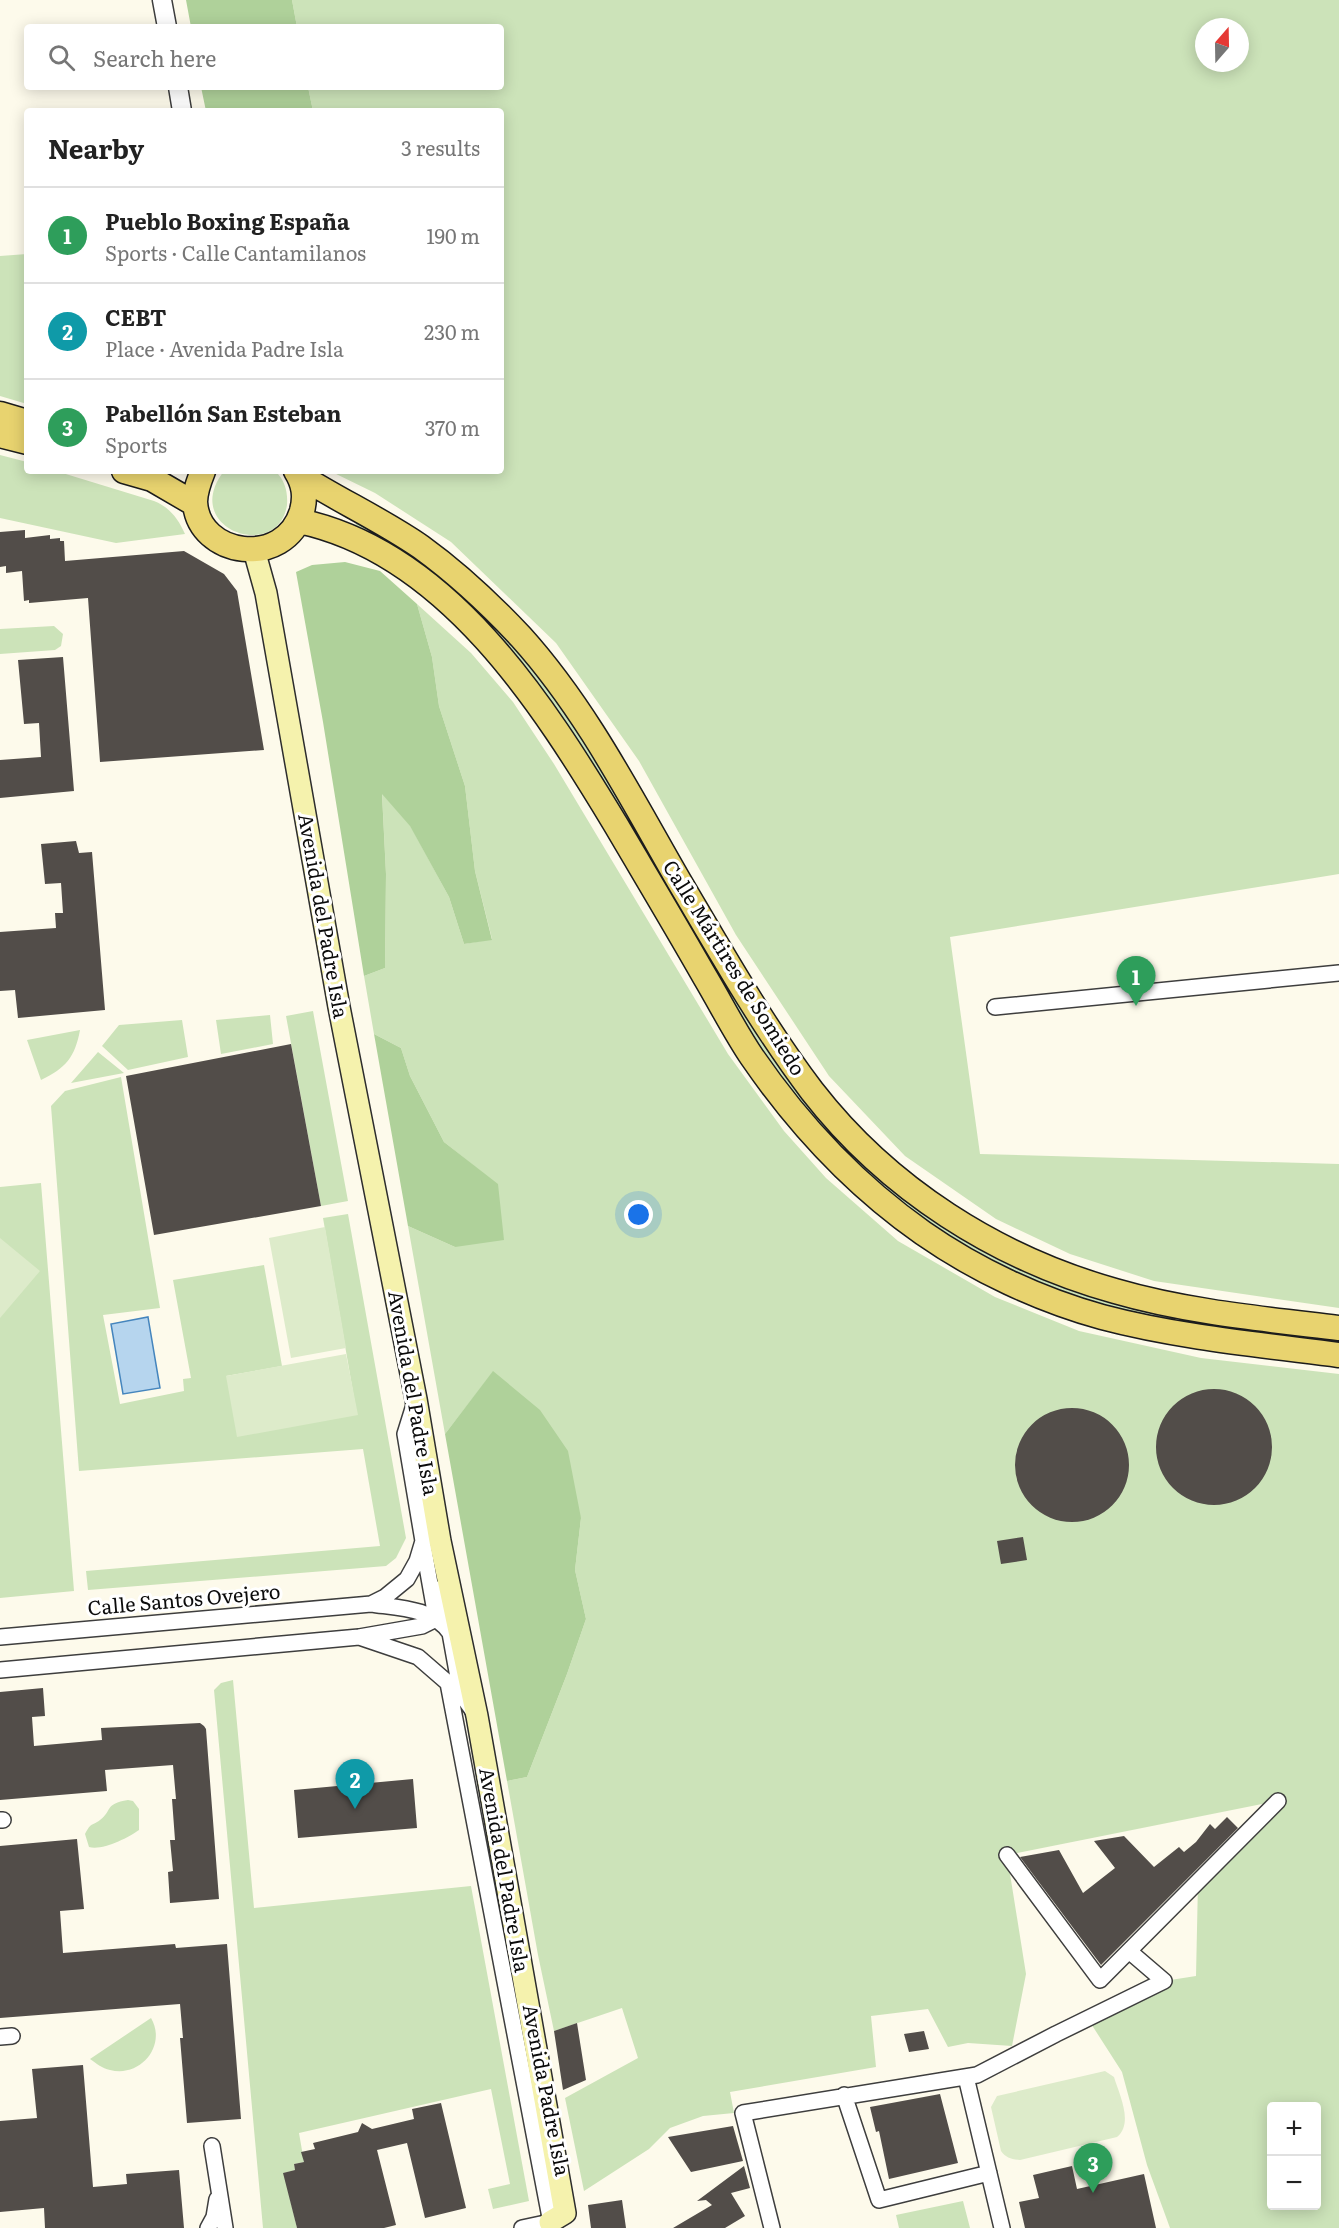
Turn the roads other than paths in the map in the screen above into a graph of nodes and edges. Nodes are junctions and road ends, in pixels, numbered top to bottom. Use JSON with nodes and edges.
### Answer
{"nodes":[{"id":1,"x":162,"y":0,"type":"edge"},
{"id":2,"x":166,"y":24,"type":"edge"},
{"id":3,"x":178,"y":90,"type":"edge"},
{"id":4,"x":182,"y":108,"type":"edge"},
{"id":5,"x":0,"y":414,"type":"edge"},
{"id":6,"x":24,"y":421,"type":"edge"},
{"id":7,"x":0,"y":435,"type":"edge"},
{"id":8,"x":24,"y":441,"type":"edge"},
{"id":9,"x":134,"y":474,"type":"edge"},
{"id":10,"x":202,"y":474,"type":"edge"},
{"id":11,"x":297,"y":474,"type":"edge"},
{"id":12,"x":299,"y":474,"type":"edge"},
{"id":13,"x":195,"y":504,"type":"junction"},
{"id":14,"x":299,"y":521,"type":"junction"},
{"id":15,"x":254,"y":550,"type":"junction"},
{"id":16,"x":1339,"y":973,"type":"edge"},
{"id":17,"x":994,"y":1007,"type":"dead end"},
{"id":18,"x":1339,"y":1328,"type":"edge"},
{"id":19,"x":1339,"y":1355,"type":"edge"},
{"id":20,"x":432,"y":1541,"type":"junction"},
{"id":21,"x":371,"y":1604,"type":"junction"},
{"id":22,"x":436,"y":1619,"type":"junction"},
{"id":23,"x":0,"y":1637,"type":"edge"},
{"id":24,"x":359,"y":1637,"type":"junction"},
{"id":25,"x":0,"y":1670,"type":"edge"},
{"id":26,"x":444,"y":1679,"type":"junction"},
{"id":27,"x":477,"y":1716,"type":"junction"},
{"id":28,"x":1278,"y":1801,"type":"dead end"},
{"id":29,"x":1007,"y":1855,"type":"dead end"},
{"id":30,"x":1129,"y":1951,"type":"junction"},
{"id":31,"x":966,"y":2077,"type":"junction"},
{"id":32,"x":844,"y":2096,"type":"junction"},
{"id":33,"x":212,"y":2146,"type":"dead end"},
{"id":34,"x":989,"y":2173,"type":"junction"},
{"id":35,"x":219,"y":2191,"type":"junction"},
{"id":36,"x":551,"y":2225,"type":"edge"},
{"id":37,"x":766,"y":2225,"type":"edge"},
{"id":38,"x":208,"y":2228,"type":"edge"},
{"id":39,"x":225,"y":2228,"type":"edge"},
{"id":40,"x":522,"y":2228,"type":"edge"},
{"id":41,"x":1002,"y":2228,"type":"edge"}],
"edges":[{"from":1,"to":2,"type":"street"},
{"from":3,"to":4,"type":"street"},
{"from":5,"to":6,"type":"main road"},
{"from":7,"to":8,"type":"main road"},
{"from":9,"to":13,"type":"main road"},
{"from":10,"to":13,"type":"main road"},
{"from":11,"to":14,"type":"main road"},
{"from":12,"to":18,"type":"main road","name":"Calle Mártires de Somiedo"},
{"from":13,"to":15,"type":"main road"},
{"from":14,"to":15,"type":"main road"},
{"from":14,"to":19,"type":"main road","name":"Calle Mártires de Somiedo"},
{"from":15,"to":20,"type":"main road","name":"Avenida del Padre Isla"},
{"from":16,"to":17,"type":"street"},
{"from":20,"to":21,"type":"street","name":"Calle Santos Ovejero"},
{"from":20,"to":22,"type":"street"},
{"from":20,"to":27,"type":"main road","name":"Avenida del Padre Isla"},
{"from":21,"to":22,"type":"street","name":"Calle Santos Ovejero"},
{"from":21,"to":23,"type":"street","name":"Calle Santos Ovejero"},
{"from":22,"to":24,"type":"street"},
{"from":22,"to":26,"type":"street","name":"Avenida Padre Isla"},
{"from":22,"to":27,"type":"street"},
{"from":24,"to":25,"type":"street"},
{"from":24,"to":26,"type":"street"},
{"from":26,"to":36,"type":"street","name":"Avenida Padre Isla"},
{"from":27,"to":36,"type":"main road","name":"Avenida del Padre Isla"},
{"from":28,"to":30,"type":"street"},
{"from":29,"to":30,"type":"street"},
{"from":30,"to":31,"type":"street"},
{"from":31,"to":32,"type":"street"},
{"from":31,"to":34,"type":"street"},
{"from":32,"to":34,"type":"street"},
{"from":32,"to":37,"type":"street"},
{"from":33,"to":35,"type":"street"},
{"from":34,"to":41,"type":"street"},
{"from":35,"to":38,"type":"street"},
{"from":35,"to":39,"type":"street"},
{"from":36,"to":40,"type":"street"}]}
